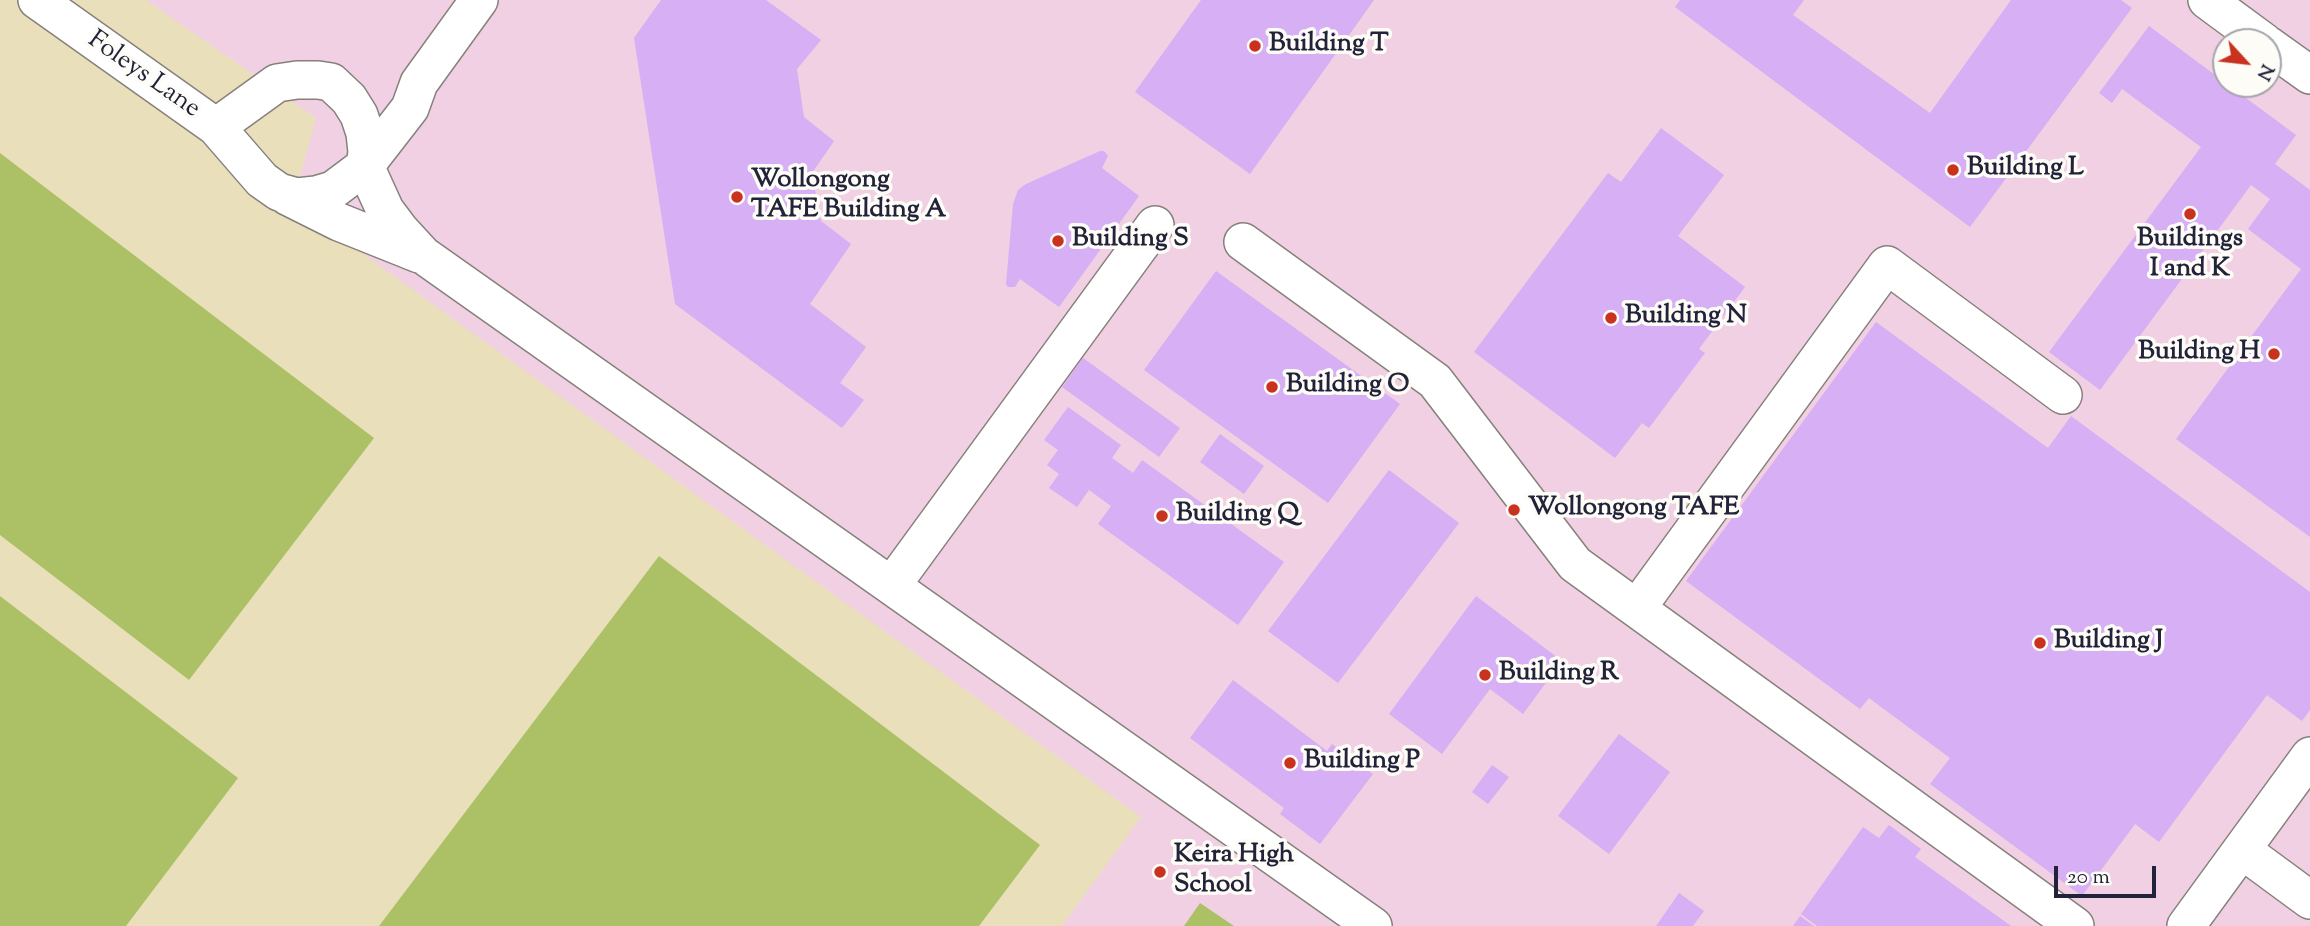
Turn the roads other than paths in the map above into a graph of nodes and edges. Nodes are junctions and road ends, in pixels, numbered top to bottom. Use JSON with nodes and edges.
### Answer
{"nodes":[{"id":1,"x":37,"y":0,"type":"edge"},
{"id":2,"x":479,"y":0,"type":"edge"},
{"id":3,"x":2207,"y":0,"type":"edge"},
{"id":4,"x":2245,"y":28,"type":"edge"},
{"id":5,"x":2282,"y":55,"type":"edge"},
{"id":6,"x":2310,"y":75,"type":"edge"},
{"id":7,"x":331,"y":82,"type":"junction"},
{"id":8,"x":419,"y":83,"type":"junction"},
{"id":9,"x":216,"y":127,"type":"junction"},
{"id":10,"x":365,"y":166,"type":"junction"},
{"id":11,"x":279,"y":192,"type":"junction"},
{"id":12,"x":1155,"y":225,"type":"dead end"},
{"id":13,"x":1243,"y":242,"type":"dead end"},
{"id":14,"x":424,"y":256,"type":"junction"},
{"id":15,"x":2063,"y":395,"type":"dead end"},
{"id":16,"x":892,"y":585,"type":"junction"},
{"id":17,"x":1637,"y":608,"type":"junction"},
{"id":18,"x":2310,"y":756,"type":"edge"},
{"id":19,"x":2242,"y":849,"type":"junction"},
{"id":20,"x":2310,"y":900,"type":"edge"},
{"id":21,"x":1373,"y":926,"type":"edge"},
{"id":22,"x":2076,"y":926,"type":"edge"},
{"id":23,"x":2186,"y":926,"type":"edge"}],
"edges":[{"from":1,"to":9,"type":"street","name":"Foleys Lane"},
{"from":2,"to":8,"type":"street"},
{"from":3,"to":4,"type":"street"},
{"from":5,"to":6,"type":"street"},
{"from":7,"to":8,"type":"street"},
{"from":7,"to":9,"type":"street"},
{"from":7,"to":10,"type":"street"},
{"from":8,"to":10,"type":"street"},
{"from":9,"to":11,"type":"street"},
{"from":10,"to":11,"type":"street"},
{"from":10,"to":14,"type":"street"},
{"from":11,"to":14,"type":"street"},
{"from":12,"to":16,"type":"street"},
{"from":13,"to":17,"type":"street"},
{"from":14,"to":16,"type":"street"},
{"from":15,"to":17,"type":"street"},
{"from":16,"to":21,"type":"street"},
{"from":17,"to":22,"type":"street"},
{"from":18,"to":19,"type":"street"},
{"from":19,"to":20,"type":"street"},
{"from":19,"to":23,"type":"street"}]}
